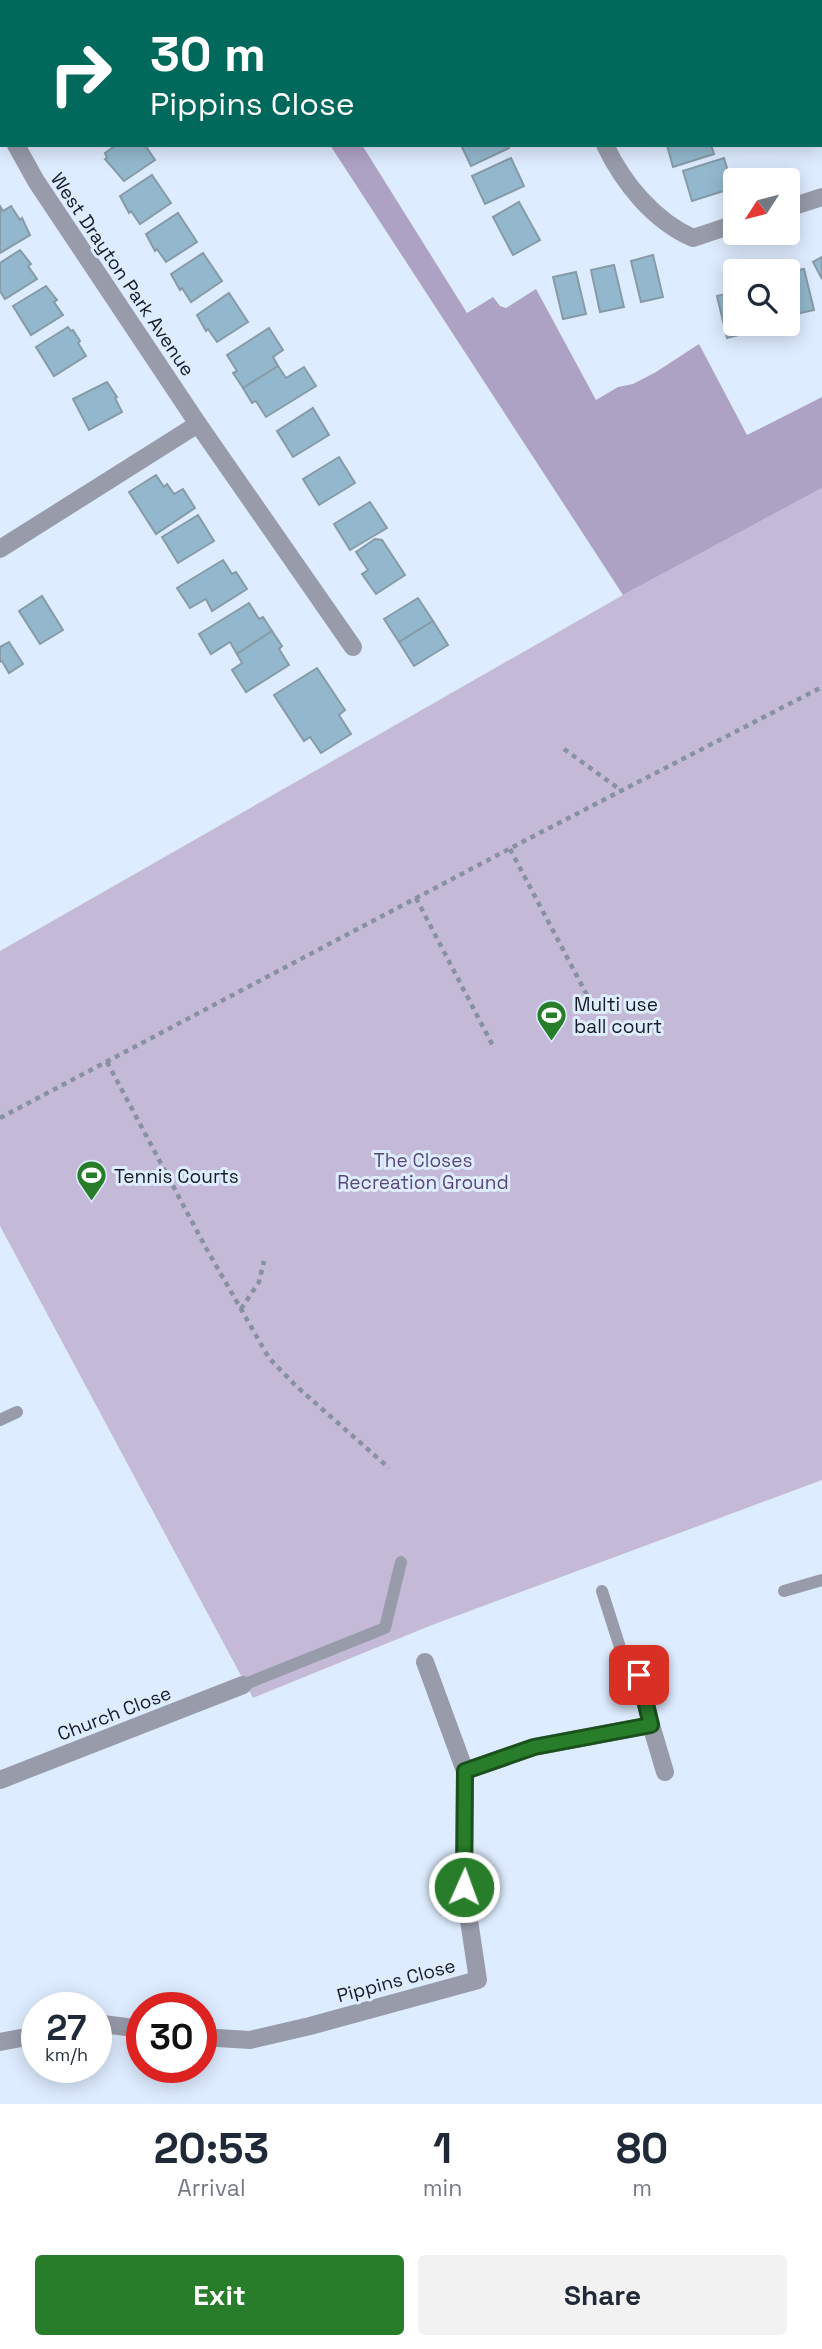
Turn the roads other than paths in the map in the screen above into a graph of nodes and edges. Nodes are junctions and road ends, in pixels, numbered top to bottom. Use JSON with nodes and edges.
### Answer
{"nodes":[{"id":1,"x":17,"y":147,"type":"edge"},
{"id":2,"x":606,"y":147,"type":"edge"},
{"id":3,"x":822,"y":197,"type":"edge"},
{"id":4,"x":800,"y":204,"type":"edge"},
{"id":5,"x":723,"y":229,"type":"edge"},
{"id":6,"x":198,"y":424,"type":"junction"},
{"id":7,"x":0,"y":549,"type":"edge"},
{"id":8,"x":353,"y":647,"type":"dead end"},
{"id":9,"x":16,"y":1412,"type":"dead end"},
{"id":10,"x":0,"y":1420,"type":"edge"},
{"id":11,"x":401,"y":1562,"type":"dead end"},
{"id":12,"x":822,"y":1580,"type":"edge"},
{"id":13,"x":601,"y":1591,"type":"dead end"},
{"id":14,"x":784,"y":1591,"type":"dead end"},
{"id":15,"x":425,"y":1662,"type":"dead end"},
{"id":16,"x":639,"y":1675,"type":"joint"},
{"id":17,"x":243,"y":1685,"type":"joint"},
{"id":18,"x":651,"y":1725,"type":"junction"},
{"id":19,"x":465,"y":1771,"type":"junction"},
{"id":20,"x":665,"y":1772,"type":"dead end"},
{"id":21,"x":0,"y":1780,"type":"edge"},
{"id":22,"x":21,"y":2038,"type":"edge"},
{"id":23,"x":217,"y":2038,"type":"edge"},
{"id":24,"x":0,"y":2042,"type":"edge"}],
"edges":[{"from":1,"to":6,"type":"street","name":"West Drayton Park Avenue"},
{"from":2,"to":5,"type":"street"},
{"from":3,"to":4,"type":"street"},
{"from":6,"to":7,"type":"street"},
{"from":6,"to":8,"type":"street","name":"West Drayton Park Avenue"},
{"from":9,"to":10,"type":"lane"},
{"from":11,"to":17,"type":"lane"},
{"from":12,"to":14,"type":"lane"},
{"from":13,"to":16,"type":"lane"},
{"from":15,"to":19,"type":"street","name":"Pippins Close"},
{"from":16,"to":18,"type":"street"},
{"from":17,"to":21,"type":"street","name":"Church Close"},
{"from":18,"to":19,"type":"street"},
{"from":18,"to":20,"type":"street"},
{"from":19,"to":23,"type":"street","name":"Pippins Close"},
{"from":22,"to":24,"type":"street"}]}
